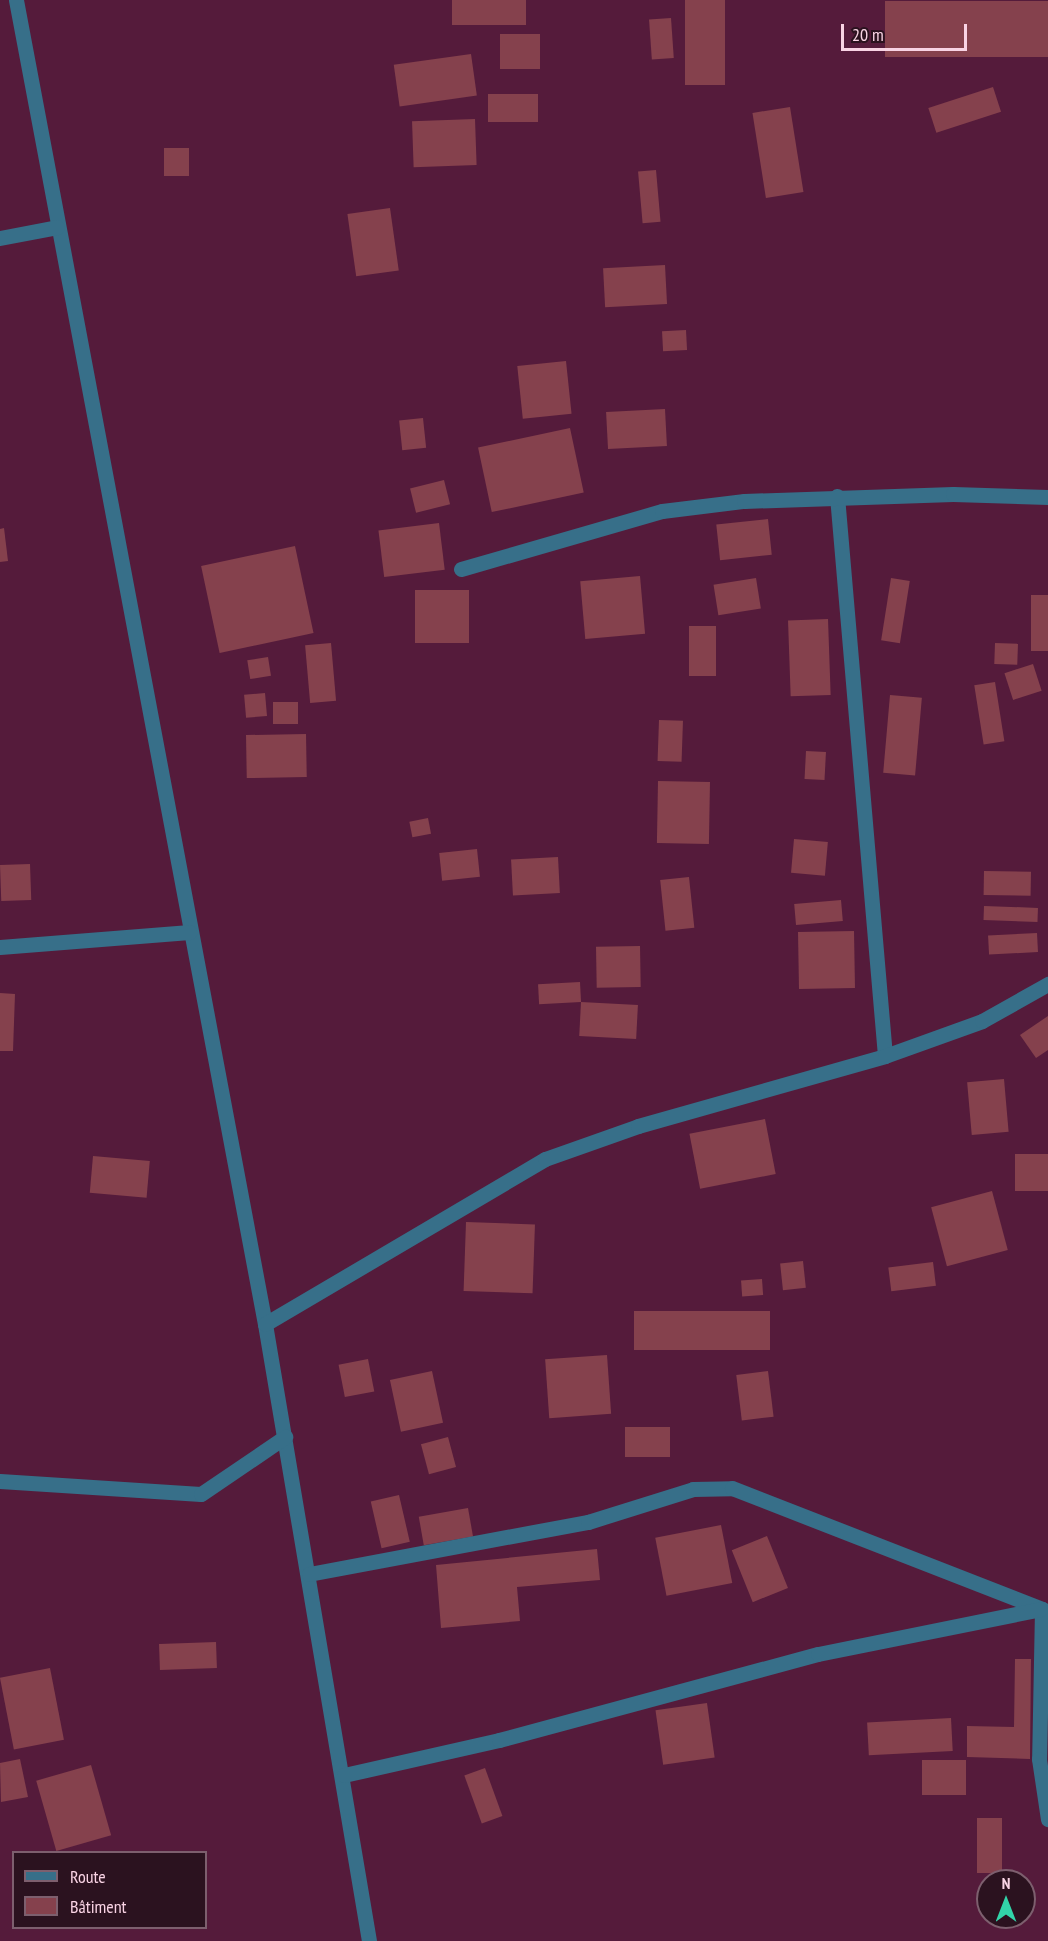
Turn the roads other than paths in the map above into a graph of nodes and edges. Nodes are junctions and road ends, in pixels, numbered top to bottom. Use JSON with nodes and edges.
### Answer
{"nodes":[{"id":1,"x":16,"y":0,"type":"edge"},
{"id":2,"x":57,"y":226,"type":"junction"},
{"id":3,"x":0,"y":238,"type":"edge"},
{"id":4,"x":837,"y":496,"type":"junction"},
{"id":5,"x":1048,"y":497,"type":"edge"},
{"id":6,"x":461,"y":569,"type":"dead end"},
{"id":7,"x":189,"y":932,"type":"junction"},
{"id":8,"x":0,"y":947,"type":"edge"},
{"id":9,"x":1048,"y":984,"type":"edge"},
{"id":10,"x":885,"y":1056,"type":"junction"},
{"id":11,"x":265,"y":1324,"type":"junction"},
{"id":12,"x":285,"y":1437,"type":"junction"},
{"id":13,"x":0,"y":1481,"type":"edge"},
{"id":14,"x":309,"y":1574,"type":"junction"},
{"id":15,"x":1045,"y":1609,"type":"edge"},
{"id":16,"x":344,"y":1775,"type":"junction"},
{"id":17,"x":1048,"y":1819,"type":"edge"},
{"id":18,"x":369,"y":1941,"type":"edge"}],
"edges":[{"from":1,"to":2,"type":"street"},
{"from":2,"to":3,"type":"street"},
{"from":2,"to":7,"type":"street"},
{"from":4,"to":5,"type":"street"},
{"from":4,"to":6,"type":"street"},
{"from":4,"to":10,"type":"street"},
{"from":7,"to":8,"type":"street"},
{"from":7,"to":11,"type":"street"},
{"from":9,"to":10,"type":"street"},
{"from":10,"to":11,"type":"street"},
{"from":11,"to":12,"type":"street"},
{"from":12,"to":13,"type":"street"},
{"from":12,"to":14,"type":"street"},
{"from":14,"to":15,"type":"street"},
{"from":14,"to":16,"type":"street"},
{"from":15,"to":16,"type":"street"},
{"from":15,"to":17,"type":"street"},
{"from":16,"to":18,"type":"street"}]}
